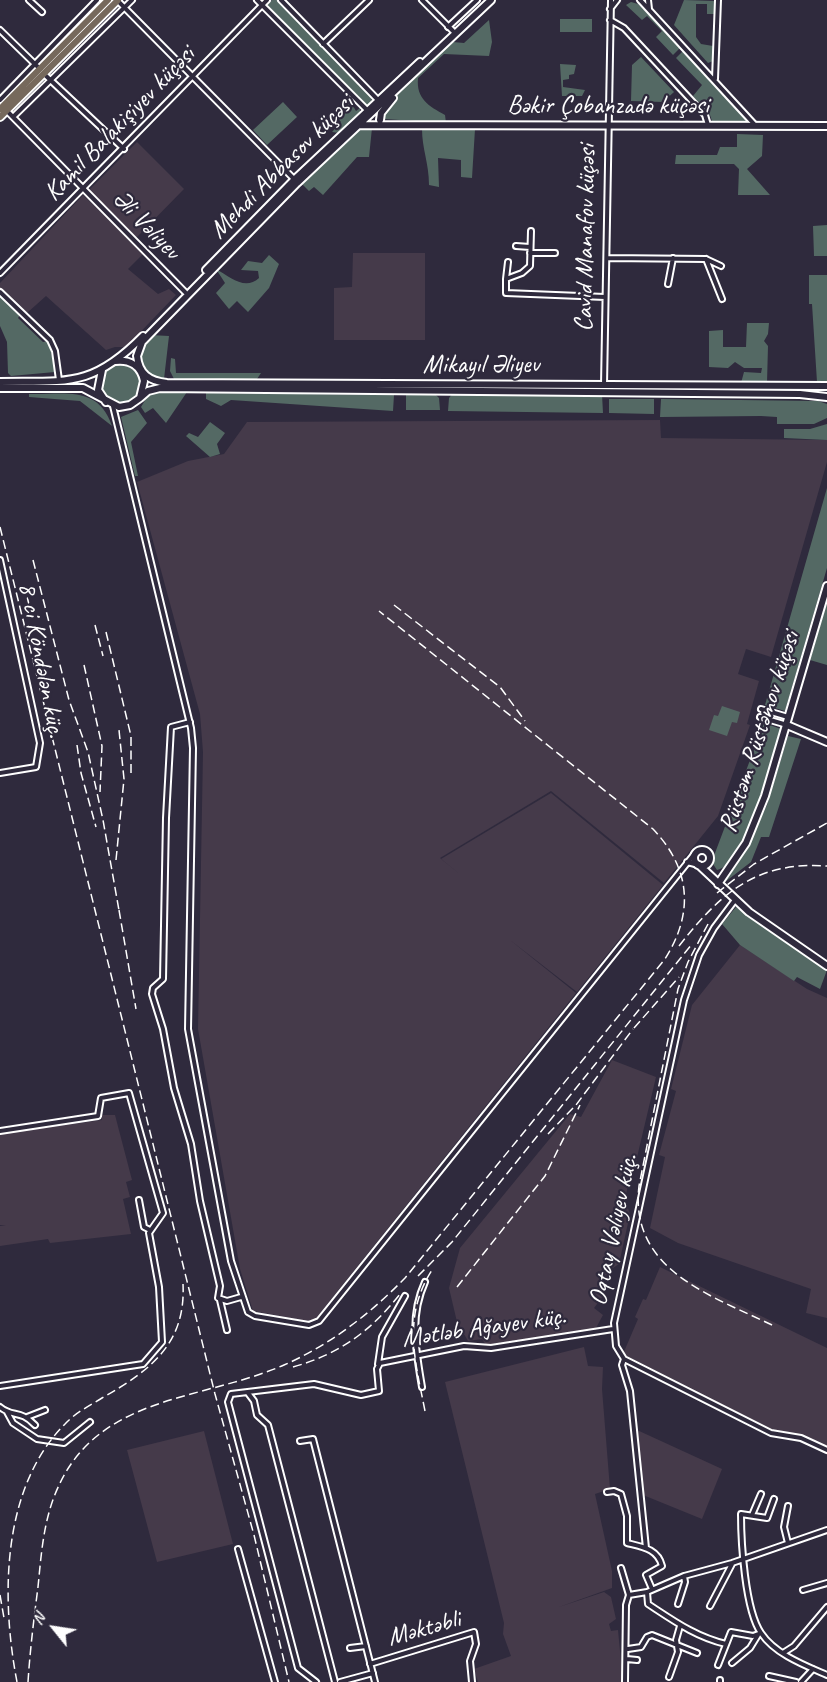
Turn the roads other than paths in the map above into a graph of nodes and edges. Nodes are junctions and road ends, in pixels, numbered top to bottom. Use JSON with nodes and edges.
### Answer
{"nodes":[{"id":1,"x":29,"y":0,"type":"edge"},
{"id":2,"x":97,"y":0,"type":"edge"},
{"id":3,"x":108,"y":0,"type":"edge"},
{"id":4,"x":118,"y":0,"type":"edge"},
{"id":5,"x":132,"y":0,"type":"edge"},
{"id":6,"x":257,"y":0,"type":"edge"},
{"id":7,"x":267,"y":0,"type":"edge"},
{"id":8,"x":281,"y":0,"type":"edge"},
{"id":9,"x":369,"y":0,"type":"edge"},
{"id":10,"x":422,"y":0,"type":"edge"},
{"id":11,"x":477,"y":0,"type":"edge"},
{"id":12,"x":486,"y":0,"type":"edge"},
{"id":13,"x":491,"y":0,"type":"edge"},
{"id":14,"x":611,"y":0,"type":"edge"},
{"id":15,"x":617,"y":0,"type":"edge"},
{"id":16,"x":640,"y":0,"type":"edge"},
{"id":17,"x":648,"y":0,"type":"edge"},
{"id":18,"x":718,"y":0,"type":"edge"},
{"id":19,"x":262,"y":5,"type":"junction"},
{"id":20,"x":124,"y":7,"type":"junction"},
{"id":21,"x":610,"y":10,"type":"junction"},
{"id":22,"x":649,"y":10,"type":"junction"},
{"id":23,"x":42,"y":12,"type":"dead end"},
{"id":24,"x":610,"y":20,"type":"junction"},
{"id":25,"x":451,"y":29,"type":"junction"},
{"id":26,"x":0,"y":30,"type":"edge"},
{"id":27,"x":323,"y":44,"type":"junction"},
{"id":28,"x":34,"y":64,"type":"junction"},
{"id":29,"x":42,"y":72,"type":"junction"},
{"id":30,"x":193,"y":77,"type":"junction"},
{"id":31,"x":410,"y":77,"type":"junction"},
{"id":32,"x":715,"y":80,"type":"junction"},
{"id":33,"x":51,"y":81,"type":"junction"},
{"id":34,"x":379,"y":103,"type":"junction"},
{"id":35,"x":2,"y":106,"type":"edge"},
{"id":36,"x":369,"y":112,"type":"junction"},
{"id":37,"x":0,"y":117,"type":"edge"},
{"id":38,"x":13,"y":117,"type":"junction"},
{"id":39,"x":381,"y":120,"type":"junction"},
{"id":40,"x":358,"y":123,"type":"junction"},
{"id":41,"x":390,"y":124,"type":"junction"},
{"id":42,"x":608,"y":125,"type":"junction"},
{"id":43,"x":708,"y":125,"type":"junction"},
{"id":44,"x":755,"y":125,"type":"junction"},
{"id":45,"x":827,"y":126,"type":"edge"},
{"id":46,"x":124,"y":149,"type":"junction"},
{"id":47,"x":296,"y":181,"type":"junction"},
{"id":48,"x":85,"y":189,"type":"junction"},
{"id":49,"x":531,"y":231,"type":"dead end"},
{"id":50,"x":516,"y":246,"type":"dead end"},
{"id":51,"x":530,"y":247,"type":"junction"},
{"id":52,"x":530,"y":253,"type":"junction"},
{"id":53,"x":555,"y":253,"type":"dead end"},
{"id":54,"x":607,"y":258,"type":"junction"},
{"id":55,"x":673,"y":258,"type":"junction"},
{"id":56,"x":706,"y":258,"type":"junction"},
{"id":57,"x":508,"y":262,"type":"dead end"},
{"id":58,"x":721,"y":266,"type":"dead end"},
{"id":59,"x":0,"y":273,"type":"edge"},
{"id":60,"x":506,"y":279,"type":"junction"},
{"id":61,"x":668,"y":284,"type":"dead end"},
{"id":62,"x":0,"y":292,"type":"edge"},
{"id":63,"x":185,"y":292,"type":"junction"},
{"id":64,"x":605,"y":297,"type":"junction"},
{"id":65,"x":722,"y":299,"type":"dead end"},
{"id":66,"x":108,"y":364,"type":"junction"},
{"id":67,"x":140,"y":369,"type":"junction"},
{"id":68,"x":59,"y":381,"type":"junction"},
{"id":69,"x":0,"y":382,"type":"edge"},
{"id":70,"x":18,"y":385,"type":"junction"},
{"id":71,"x":603,"y":385,"type":"junction"},
{"id":72,"x":827,"y":386,"type":"edge"},
{"id":73,"x":0,"y":388,"type":"edge"},
{"id":74,"x":140,"y":398,"type":"junction"},
{"id":75,"x":827,"y":398,"type":"edge"},
{"id":76,"x":106,"y":402,"type":"junction"},
{"id":77,"x":113,"y":406,"type":"junction"},
{"id":78,"x":0,"y":560,"type":"edge"},
{"id":79,"x":827,"y":586,"type":"edge"},
{"id":80,"x":761,"y":709,"type":"dead end"},
{"id":81,"x":760,"y":717,"type":"dead end"},
{"id":82,"x":788,"y":721,"type":"junction"},
{"id":83,"x":190,"y":722,"type":"junction"},
{"id":84,"x":827,"y":742,"type":"edge"},
{"id":85,"x":0,"y":773,"type":"edge"},
{"id":86,"x":696,"y":852,"type":"junction"},
{"id":87,"x":687,"y":862,"type":"junction"},
{"id":88,"x":699,"y":866,"type":"junction"},
{"id":89,"x":718,"y":884,"type":"junction"},
{"id":90,"x":735,"y":900,"type":"junction"},
{"id":91,"x":827,"y":966,"type":"edge"},
{"id":92,"x":0,"y":1131,"type":"edge"},
{"id":93,"x":139,"y":1200,"type":"dead end"},
{"id":94,"x":150,"y":1230,"type":"junction"},
{"id":95,"x":425,"y":1282,"type":"dead end"},
{"id":96,"x":405,"y":1296,"type":"dead end"},
{"id":97,"x":241,"y":1297,"type":"junction"},
{"id":98,"x":220,"y":1300,"type":"junction"},
{"id":99,"x":613,"y":1329,"type":"junction"},
{"id":100,"x":226,"y":1330,"type":"dead end"},
{"id":101,"x":417,"y":1356,"type":"junction"},
{"id":102,"x":624,"y":1359,"type":"junction"},
{"id":103,"x":378,"y":1364,"type":"junction"},
{"id":104,"x":0,"y":1386,"type":"edge"},
{"id":105,"x":422,"y":1388,"type":"dead end"},
{"id":106,"x":248,"y":1393,"type":"junction"},
{"id":107,"x":0,"y":1407,"type":"edge"},
{"id":108,"x":45,"y":1410,"type":"dead end"},
{"id":109,"x":7,"y":1412,"type":"junction"},
{"id":110,"x":27,"y":1417,"type":"junction"},
{"id":111,"x":90,"y":1422,"type":"dead end"},
{"id":112,"x":34,"y":1425,"type":"dead end"},
{"id":113,"x":300,"y":1441,"type":"dead end"},
{"id":114,"x":827,"y":1450,"type":"edge"},
{"id":115,"x":607,"y":1492,"type":"dead end"},
{"id":116,"x":762,"y":1494,"type":"dead end"},
{"id":117,"x":774,"y":1499,"type":"dead end"},
{"id":118,"x":788,"y":1506,"type":"dead end"},
{"id":119,"x":752,"y":1515,"type":"junction"},
{"id":120,"x":827,"y":1530,"type":"edge"},
{"id":121,"x":788,"y":1543,"type":"junction"},
{"id":122,"x":646,"y":1548,"type":"junction"},
{"id":123,"x":237,"y":1549,"type":"dead end"},
{"id":124,"x":742,"y":1560,"type":"junction"},
{"id":125,"x":732,"y":1563,"type":"junction"},
{"id":126,"x":621,"y":1568,"type":"dead end"},
{"id":127,"x":684,"y":1576,"type":"junction"},
{"id":128,"x":827,"y":1583,"type":"edge"},
{"id":129,"x":652,"y":1588,"type":"junction"},
{"id":130,"x":803,"y":1590,"type":"dead end"},
{"id":131,"x":647,"y":1592,"type":"junction"},
{"id":132,"x":629,"y":1595,"type":"junction"},
{"id":133,"x":678,"y":1604,"type":"dead end"},
{"id":134,"x":710,"y":1606,"type":"dead end"},
{"id":135,"x":827,"y":1607,"type":"edge"},
{"id":136,"x":681,"y":1626,"type":"junction"},
{"id":137,"x":759,"y":1634,"type":"junction"},
{"id":138,"x":676,"y":1644,"type":"junction"},
{"id":139,"x":726,"y":1644,"type":"junction"},
{"id":140,"x":366,"y":1646,"type":"junction"},
{"id":141,"x":350,"y":1648,"type":"dead end"},
{"id":142,"x":628,"y":1649,"type":"junction"},
{"id":143,"x":697,"y":1653,"type":"dead end"},
{"id":144,"x":783,"y":1653,"type":"junction"},
{"id":145,"x":627,"y":1659,"type":"junction"},
{"id":146,"x":637,"y":1660,"type":"dead end"},
{"id":147,"x":370,"y":1664,"type":"junction"},
{"id":148,"x":732,"y":1664,"type":"dead end"},
{"id":149,"x":718,"y":1665,"type":"dead end"},
{"id":150,"x":813,"y":1669,"type":"junction"},
{"id":151,"x":372,"y":1673,"type":"junction"},
{"id":152,"x":827,"y":1675,"type":"edge"},
{"id":153,"x":769,"y":1676,"type":"dead end"},
{"id":154,"x":669,"y":1677,"type":"dead end"},
{"id":155,"x":275,"y":1682,"type":"edge"},
{"id":156,"x":316,"y":1682,"type":"edge"},
{"id":157,"x":335,"y":1682,"type":"edge"},
{"id":158,"x":340,"y":1682,"type":"edge"},
{"id":159,"x":375,"y":1682,"type":"edge"},
{"id":160,"x":472,"y":1682,"type":"edge"},
{"id":161,"x":626,"y":1682,"type":"edge"},
{"id":162,"x":796,"y":1682,"type":"edge"},
{"id":163,"x":801,"y":1682,"type":"edge"}],
"edges":[{"from":1,"to":23,"type":"street"},
{"from":2,"to":28,"type":"street"},
{"from":3,"to":29,"type":"main road"},
{"from":4,"to":20,"type":"street"},
{"from":4,"to":29,"type":"main road"},
{"from":5,"to":20,"type":"street"},
{"from":6,"to":19,"type":"street"},
{"from":7,"to":19,"type":"street","name":"Kamil Balakişiyev küçəsi"},
{"from":8,"to":27,"type":"street"},
{"from":9,"to":27,"type":"street"},
{"from":10,"to":25,"type":"street"},
{"from":11,"to":25,"type":"street","name":"Mehdi Abbasov küçəsi"},
{"from":12,"to":25,"type":"street","name":"Mehdi Abbasov küçəsi"},
{"from":13,"to":31,"type":"street","name":"Mehdi Abbasov küçəsi"},
{"from":14,"to":21,"type":"street","name":"Cavid Manafov küçəsi"},
{"from":15,"to":21,"type":"street"},
{"from":16,"to":22,"type":"street"},
{"from":17,"to":22,"type":"street"},
{"from":18,"to":32,"type":"street"},
{"from":19,"to":30,"type":"street","name":"Kamil Balakişiyev küçəsi"},
{"from":19,"to":36,"type":"street"},
{"from":20,"to":30,"type":"street"},
{"from":20,"to":33,"type":"street"},
{"from":21,"to":24,"type":"street","name":"Cavid Manafov küçəsi"},
{"from":22,"to":32,"type":"street"},
{"from":24,"to":42,"type":"street","name":"Cavid Manafov küçəsi"},
{"from":24,"to":43,"type":"street"},
{"from":25,"to":34,"type":"street","name":"Mehdi Abbasov küçəsi"},
{"from":26,"to":28,"type":"street"},
{"from":27,"to":34,"type":"street"},
{"from":28,"to":29,"type":"street"},
{"from":28,"to":35,"type":"street"},
{"from":29,"to":33,"type":"street"},
{"from":29,"to":35,"type":"main road"},
{"from":30,"to":46,"type":"street","name":"Kamil Balakişiyev küçəsi"},
{"from":30,"to":47,"type":"street"},
{"from":31,"to":34,"type":"street","name":"Mehdi Abbasov küçəsi"},
{"from":31,"to":39,"type":"street"},
{"from":32,"to":44,"type":"street"},
{"from":33,"to":38,"type":"street"},
{"from":33,"to":46,"type":"street"},
{"from":34,"to":36,"type":"street","name":"Mehdi Abbasov küçəsi"},
{"from":34,"to":39,"type":"street"},
{"from":35,"to":37,"type":"main road"},
{"from":35,"to":38,"type":"street","name":"Əli Vəliyev"},
{"from":36,"to":40,"type":"street","name":"Mehdi Abbasov küçəsi"},
{"from":38,"to":48,"type":"street","name":"Əli Vəliyev"},
{"from":39,"to":41,"type":"street"},
{"from":40,"to":41,"type":"street","name":"Bəkir Çobanzadə küçəsi"},
{"from":40,"to":47,"type":"street","name":"Mehdi Abbasov küçəsi"},
{"from":41,"to":42,"type":"street","name":"Bəkir Çobanzadə küçəsi"},
{"from":42,"to":43,"type":"street","name":"Bəkir Çobanzadə küçəsi"},
{"from":42,"to":54,"type":"street","name":"Cavid Manafov küçəsi"},
{"from":43,"to":44,"type":"street","name":"Bəkir Çobanzadə küçəsi"},
{"from":44,"to":45,"type":"street","name":"Bəkir Çobanzadə küçəsi"},
{"from":46,"to":48,"type":"street","name":"Kamil Balakişiyev küçəsi"},
{"from":47,"to":63,"type":"street","name":"Mehdi Abbasov küçəsi"},
{"from":47,"to":67,"type":"street","name":"Mehdi Abbasov küçəsi"},
{"from":48,"to":59,"type":"street","name":"Kamil Balakişiyev küçəsi"},
{"from":48,"to":63,"type":"street","name":"Əli Vəliyev"},
{"from":49,"to":51,"type":"street"},
{"from":50,"to":51,"type":"street"},
{"from":51,"to":52,"type":"street"},
{"from":52,"to":53,"type":"street"},
{"from":52,"to":60,"type":"street"},
{"from":54,"to":55,"type":"street"},
{"from":54,"to":64,"type":"street","name":"Cavid Manafov küçəsi"},
{"from":55,"to":56,"type":"street"},
{"from":55,"to":61,"type":"street"},
{"from":56,"to":58,"type":"street"},
{"from":56,"to":65,"type":"street"},
{"from":57,"to":60,"type":"street"},
{"from":60,"to":64,"type":"street"},
{"from":62,"to":68,"type":"street"},
{"from":63,"to":66,"type":"street","name":"Mehdi Abbasov küçəsi"},
{"from":64,"to":71,"type":"street","name":"Cavid Manafov küçəsi"},
{"from":66,"to":67,"type":"street"},
{"from":66,"to":68,"type":"street","name":"Mehdi Abbasov küçəsi"},
{"from":66,"to":76,"type":"street"},
{"from":67,"to":71,"type":"street","name":"Mikayıl Əliyev"},
{"from":67,"to":74,"type":"street"},
{"from":68,"to":70,"type":"street","name":"Mehdi Abbasov küçəsi"},
{"from":69,"to":70,"type":"street"},
{"from":70,"to":73,"type":"street"},
{"from":70,"to":76,"type":"street"},
{"from":71,"to":72,"type":"street","name":"Mikayıl Əliyev"},
{"from":74,"to":75,"type":"street","name":"Mikayıl Əliyev"},
{"from":74,"to":77,"type":"street"},
{"from":76,"to":77,"type":"street"},
{"from":77,"to":83,"type":"street"},
{"from":78,"to":85,"type":"street","name":"8-ci Köndələn küç."},
{"from":79,"to":82,"type":"street","name":"Rüstəm Rüstəmov küçəsi"},
{"from":80,"to":82,"type":"street"},
{"from":81,"to":82,"type":"street"},
{"from":82,"to":84,"type":"street"},
{"from":82,"to":89,"type":"street","name":"Rüstəm Rüstəmov küçəsi"},
{"from":83,"to":97,"type":"street"},
{"from":83,"to":98,"type":"street"},
{"from":86,"to":87,"type":"street"},
{"from":86,"to":88,"type":"street"},
{"from":86,"to":88,"type":"street"},
{"from":87,"to":88,"type":"street"},
{"from":87,"to":97,"type":"street"},
{"from":88,"to":89,"type":"street"},
{"from":89,"to":90,"type":"street"},
{"from":90,"to":91,"type":"street"},
{"from":90,"to":99,"type":"street","name":"Oqtay Vəliyev küç."},
{"from":92,"to":94,"type":"street"},
{"from":93,"to":94,"type":"street"},
{"from":94,"to":104,"type":"street"},
{"from":95,"to":101,"type":"street"},
{"from":96,"to":103,"type":"street"},
{"from":97,"to":98,"type":"street"},
{"from":98,"to":100,"type":"street"},
{"from":99,"to":101,"type":"street","name":"Mətləb Ağayev küç."},
{"from":99,"to":102,"type":"street","name":"Oqtay Vəliyev küç."},
{"from":101,"to":103,"type":"street","name":"Mətləb Ağayev küç."},
{"from":101,"to":105,"type":"street"},
{"from":102,"to":114,"type":"street"},
{"from":102,"to":122,"type":"street","name":"Oqtay Vəliyev küç."},
{"from":103,"to":106,"type":"street","name":"Mətləb Ağayev küç."},
{"from":106,"to":156,"type":"street","name":"Mətləb Ağayev küç."},
{"from":106,"to":157,"type":"street"},
{"from":107,"to":109,"type":"street"},
{"from":108,"to":110,"type":"street"},
{"from":109,"to":110,"type":"street"},
{"from":109,"to":111,"type":"street"},
{"from":110,"to":112,"type":"street"},
{"from":113,"to":140,"type":"street"},
{"from":115,"to":122,"type":"street"},
{"from":116,"to":119,"type":"street"},
{"from":117,"to":119,"type":"street"},
{"from":118,"to":121,"type":"street"},
{"from":119,"to":124,"type":"street"},
{"from":120,"to":121,"type":"street"},
{"from":121,"to":124,"type":"street"},
{"from":122,"to":129,"type":"street"},
{"from":123,"to":155,"type":"street"},
{"from":124,"to":125,"type":"street"},
{"from":124,"to":137,"type":"street"},
{"from":125,"to":127,"type":"street"},
{"from":125,"to":134,"type":"street"},
{"from":126,"to":132,"type":"street"},
{"from":127,"to":129,"type":"street"},
{"from":127,"to":133,"type":"street"},
{"from":128,"to":130,"type":"street"},
{"from":129,"to":131,"type":"street"},
{"from":131,"to":132,"type":"street"},
{"from":131,"to":136,"type":"street"},
{"from":132,"to":142,"type":"street"},
{"from":135,"to":144,"type":"street"},
{"from":136,"to":138,"type":"street"},
{"from":136,"to":139,"type":"street"},
{"from":137,"to":139,"type":"street"},
{"from":137,"to":144,"type":"street"},
{"from":137,"to":148,"type":"street"},
{"from":138,"to":142,"type":"street"},
{"from":138,"to":143,"type":"street"},
{"from":138,"to":154,"type":"street"},
{"from":139,"to":149,"type":"street"},
{"from":140,"to":141,"type":"street"},
{"from":140,"to":147,"type":"street"},
{"from":142,"to":145,"type":"street"},
{"from":144,"to":150,"type":"street"},
{"from":145,"to":146,"type":"street"},
{"from":145,"to":161,"type":"street"},
{"from":147,"to":151,"type":"street"},
{"from":147,"to":160,"type":"street","name":"Məktəbli"},
{"from":150,"to":152,"type":"street"},
{"from":150,"to":163,"type":"street"},
{"from":151,"to":158,"type":"street"},
{"from":151,"to":159,"type":"street"},
{"from":153,"to":162,"type":"street"}]}
